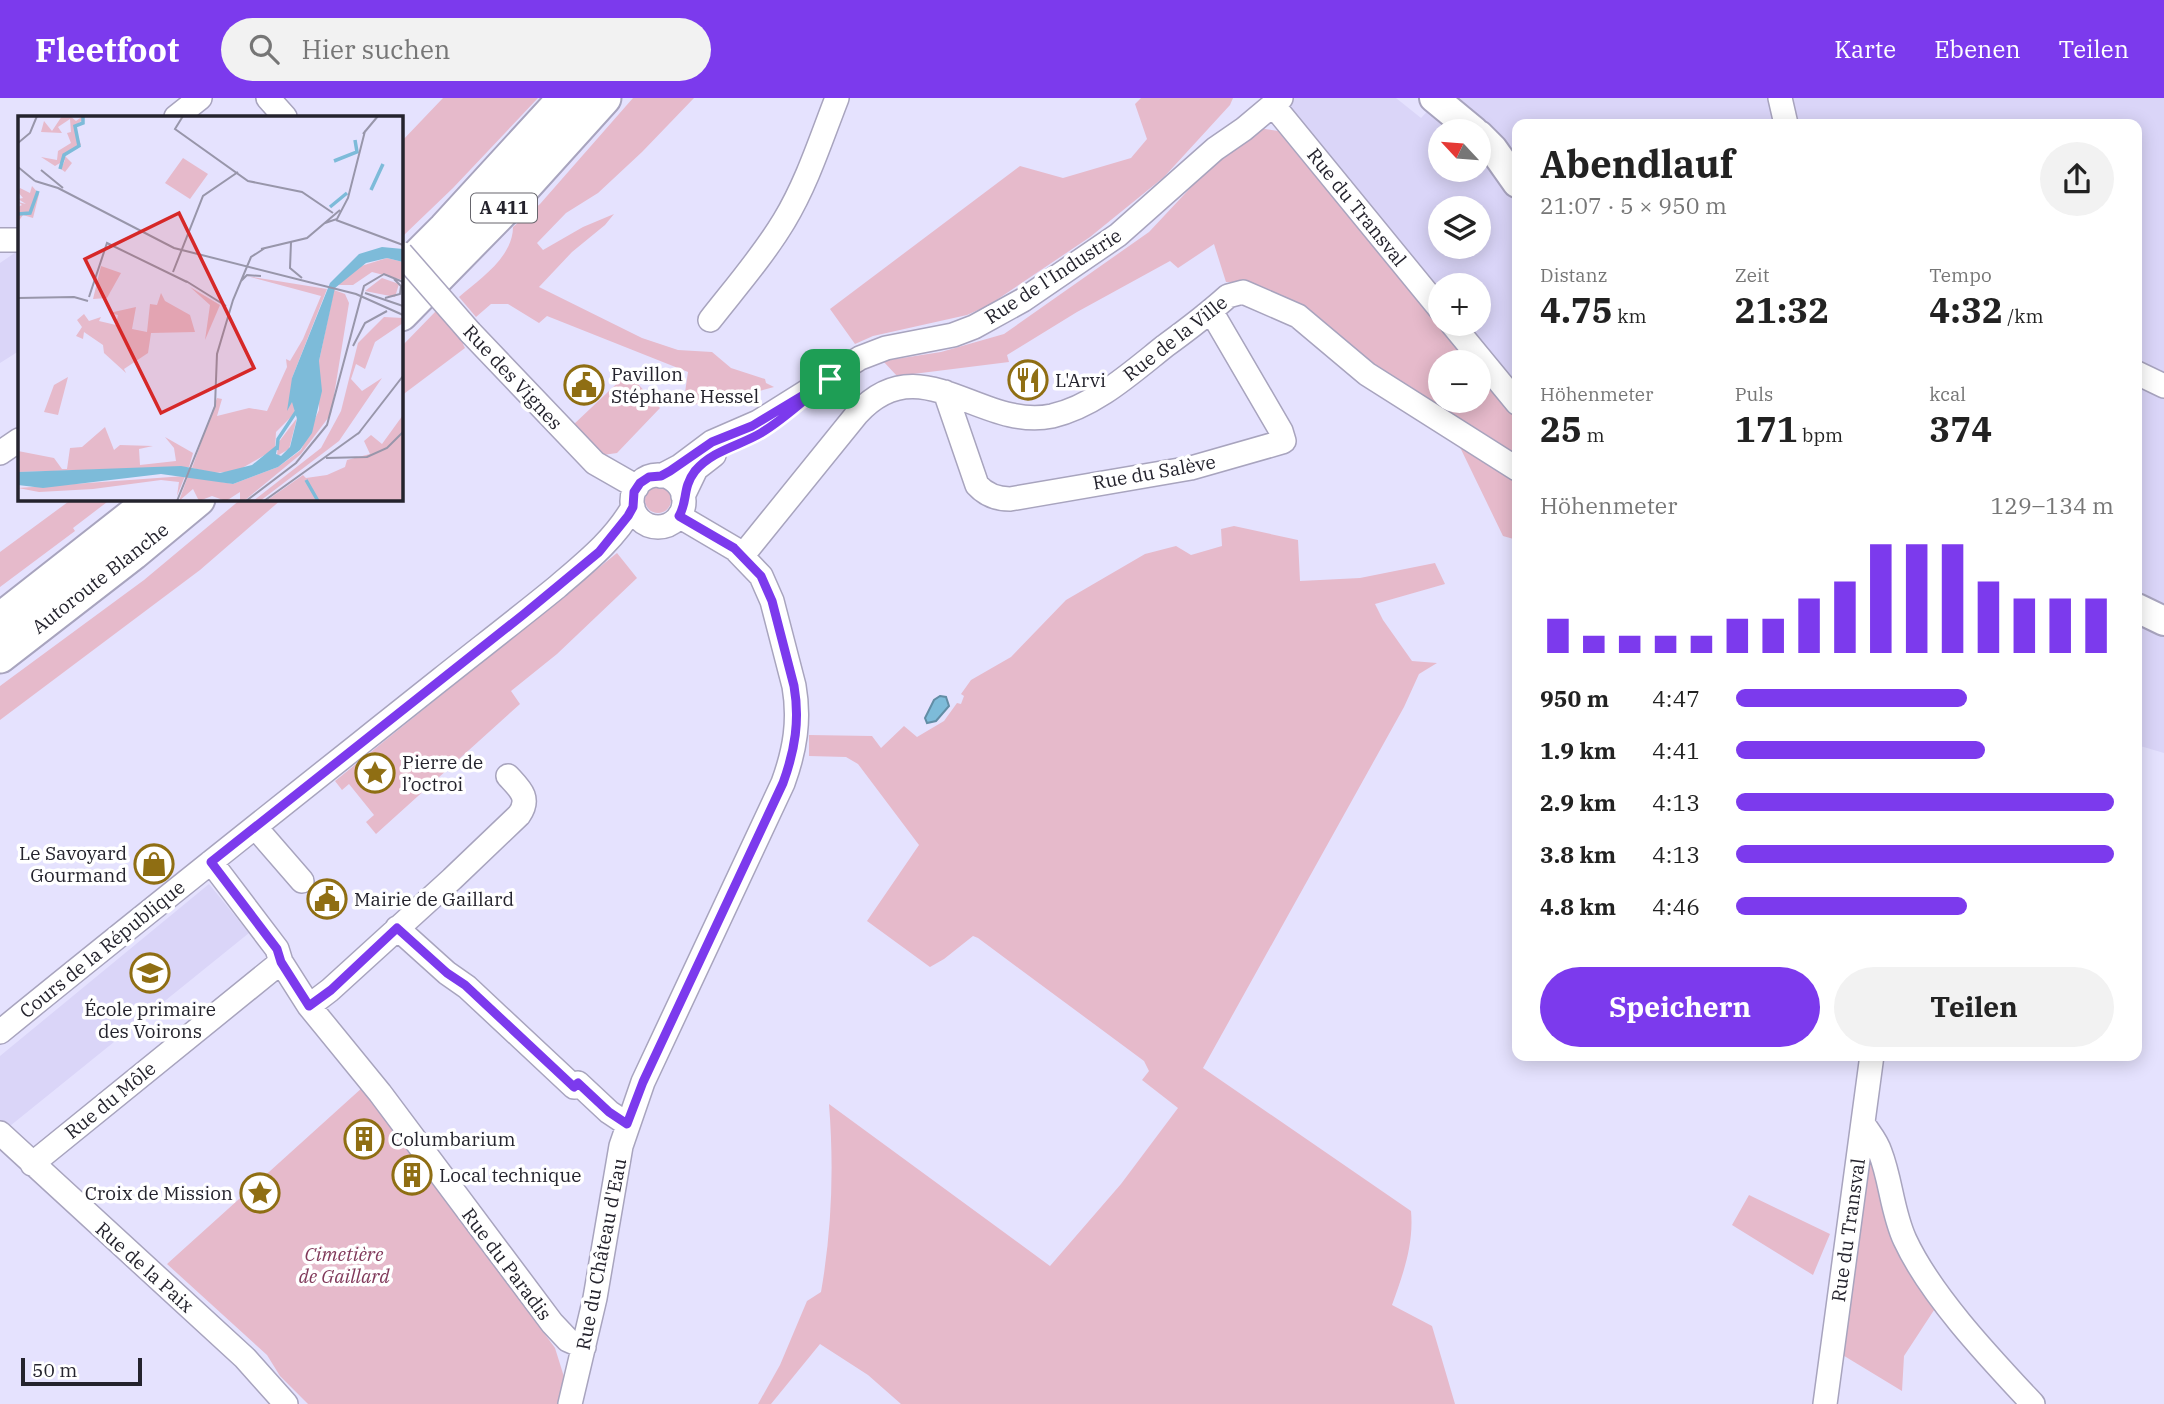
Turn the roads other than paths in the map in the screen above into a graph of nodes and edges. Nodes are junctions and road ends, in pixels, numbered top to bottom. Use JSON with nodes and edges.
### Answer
{"nodes":[{"id":1,"x":200,"y":98,"type":"edge"},
{"id":2,"x":268,"y":98,"type":"edge"},
{"id":3,"x":565,"y":98,"type":"edge"},
{"id":4,"x":604,"y":98,"type":"edge"},
{"id":5,"x":837,"y":98,"type":"edge"},
{"id":6,"x":1411,"y":98,"type":"edge"},
{"id":7,"x":1434,"y":98,"type":"edge"},
{"id":8,"x":1780,"y":98,"type":"edge"},
{"id":9,"x":1271,"y":100,"type":"edge"},
{"id":10,"x":177,"y":116,"type":"edge"},
{"id":11,"x":284,"y":116,"type":"edge"},
{"id":12,"x":1435,"y":119,"type":"edge"},
{"id":13,"x":1459,"y":119,"type":"edge"},
{"id":14,"x":1785,"y":119,"type":"edge"},
{"id":15,"x":1491,"y":147,"type":"edge"},
{"id":16,"x":1491,"y":166,"type":"edge"},
{"id":17,"x":1512,"y":176,"type":"edge"},
{"id":18,"x":1512,"y":179,"type":"edge"},
{"id":19,"x":0,"y":240,"type":"edge"},
{"id":20,"x":18,"y":240,"type":"edge"},
{"id":21,"x":402,"y":254,"type":"edge"},
{"id":22,"x":402,"y":272,"type":"edge"},
{"id":23,"x":1428,"y":294,"type":"edge"},
{"id":24,"x":1211,"y":311,"type":"junction"},
{"id":25,"x":402,"y":313,"type":"edge"},
{"id":26,"x":710,"y":320,"type":"dead end"},
{"id":27,"x":1462,"y":336,"type":"edge"},
{"id":28,"x":2142,"y":375,"type":"edge"},
{"id":29,"x":830,"y":379,"type":"junction"},
{"id":30,"x":2164,"y":386,"type":"edge"},
{"id":31,"x":945,"y":392,"type":"junction"},
{"id":32,"x":1512,"y":397,"type":"edge"},
{"id":33,"x":18,"y":441,"type":"edge"},
{"id":34,"x":0,"y":453,"type":"edge"},
{"id":35,"x":1512,"y":466,"type":"edge"},
{"id":36,"x":661,"y":476,"type":"junction"},
{"id":37,"x":635,"y":497,"type":"junction"},
{"id":38,"x":153,"y":500,"type":"edge"},
{"id":39,"x":197,"y":500,"type":"edge"},
{"id":40,"x":681,"y":506,"type":"junction"},
{"id":41,"x":650,"y":526,"type":"junction"},
{"id":42,"x":599,"y":552,"type":"junction"},
{"id":43,"x":743,"y":555,"type":"junction"},
{"id":44,"x":2142,"y":610,"type":"edge"},
{"id":45,"x":0,"y":620,"type":"edge"},
{"id":46,"x":2164,"y":621,"type":"edge"},
{"id":47,"x":0,"y":656,"type":"edge"},
{"id":48,"x":508,"y":776,"type":"dead end"},
{"id":49,"x":256,"y":828,"type":"junction"},
{"id":50,"x":211,"y":862,"type":"junction"},
{"id":51,"x":302,"y":881,"type":"dead end"},
{"id":52,"x":397,"y":928,"type":"junction"},
{"id":53,"x":281,"y":962,"type":"junction"},
{"id":54,"x":309,"y":1006,"type":"junction"},
{"id":55,"x":0,"y":1032,"type":"edge"},
{"id":56,"x":1871,"y":1061,"type":"edge"},
{"id":57,"x":627,"y":1124,"type":"junction"},
{"id":58,"x":1864,"y":1125,"type":"junction"},
{"id":59,"x":0,"y":1133,"type":"edge"},
{"id":60,"x":33,"y":1164,"type":"junction"},
{"id":61,"x":584,"y":1347,"type":"junction"},
{"id":62,"x":286,"y":1404,"type":"edge"},
{"id":63,"x":570,"y":1404,"type":"edge"},
{"id":64,"x":1825,"y":1404,"type":"edge"},
{"id":65,"x":2033,"y":1404,"type":"edge"}],
"edges":[{"from":1,"to":10,"type":"street"},
{"from":2,"to":11,"type":"street"},
{"from":3,"to":22,"type":"highway","number":"A 411"},
{"from":4,"to":25,"type":"highway","number":"A 411"},
{"from":5,"to":26,"type":"street"},
{"from":6,"to":12,"type":"main road"},
{"from":7,"to":13,"type":"main road"},
{"from":8,"to":14,"type":"street"},
{"from":9,"to":23,"type":"street","name":"Rue du Transval"},
{"from":9,"to":29,"type":"street","name":"Rue de l'Industrie"},
{"from":15,"to":17,"type":"main road"},
{"from":16,"to":18,"type":"main road"},
{"from":19,"to":20,"type":"street"},
{"from":21,"to":37,"type":"street","name":"Rue des Vignes","bridge":true},
{"from":24,"to":31,"type":"street","name":"Rue de la Ville"},
{"from":24,"to":31,"type":"street","name":"Rue du Salève"},
{"from":24,"to":35,"type":"street","name":"Rue de la Ville"},
{"from":27,"to":32,"type":"street"},
{"from":28,"to":30,"type":"street"},
{"from":29,"to":36,"type":"street","name":"Rue de l'Industrie"},
{"from":29,"to":40,"type":"street","name":"Rue de l'Industrie"},
{"from":31,"to":43,"type":"street","name":"Rue de la Ville"},
{"from":33,"to":34,"type":"street"},
{"from":36,"to":37,"type":"street"},
{"from":36,"to":40,"type":"street"},
{"from":37,"to":41,"type":"street"},
{"from":37,"to":42,"type":"street","name":"Cours de la République"},
{"from":38,"to":45,"type":"highway","name":"Autoroute Blanche"},
{"from":39,"to":47,"type":"highway","name":"Autoroute Blanche"},
{"from":40,"to":41,"type":"street"},
{"from":40,"to":43,"type":"street","name":"Rue du Château d'Eau"},
{"from":41,"to":42,"type":"street","name":"Cours de la République"},
{"from":42,"to":49,"type":"street","name":"Cours de la République"},
{"from":43,"to":57,"type":"street","name":"Rue du Château d'Eau"},
{"from":44,"to":46,"type":"main road"},
{"from":48,"to":52,"type":"street"},
{"from":49,"to":50,"type":"street","name":"Cours de la République"},
{"from":49,"to":51,"type":"street"},
{"from":50,"to":53,"type":"street"},
{"from":50,"to":55,"type":"street","name":"Cours de la République"},
{"from":52,"to":54,"type":"street"},
{"from":52,"to":57,"type":"street"},
{"from":53,"to":54,"type":"street"},
{"from":53,"to":60,"type":"street","name":"Rue du Môle"},
{"from":54,"to":61,"type":"street","name":"Rue du Paradis"},
{"from":56,"to":58,"type":"street","name":"Rue du Transval"},
{"from":57,"to":61,"type":"street","name":"Rue du Château d'Eau"},
{"from":58,"to":64,"type":"street","name":"Rue du Transval"},
{"from":58,"to":65,"type":"street"},
{"from":59,"to":60,"type":"street","name":"Rue de la Paix"},
{"from":60,"to":62,"type":"street","name":"Rue de la Paix"},
{"from":61,"to":63,"type":"street","name":"Rue du Château d'Eau"}]}
